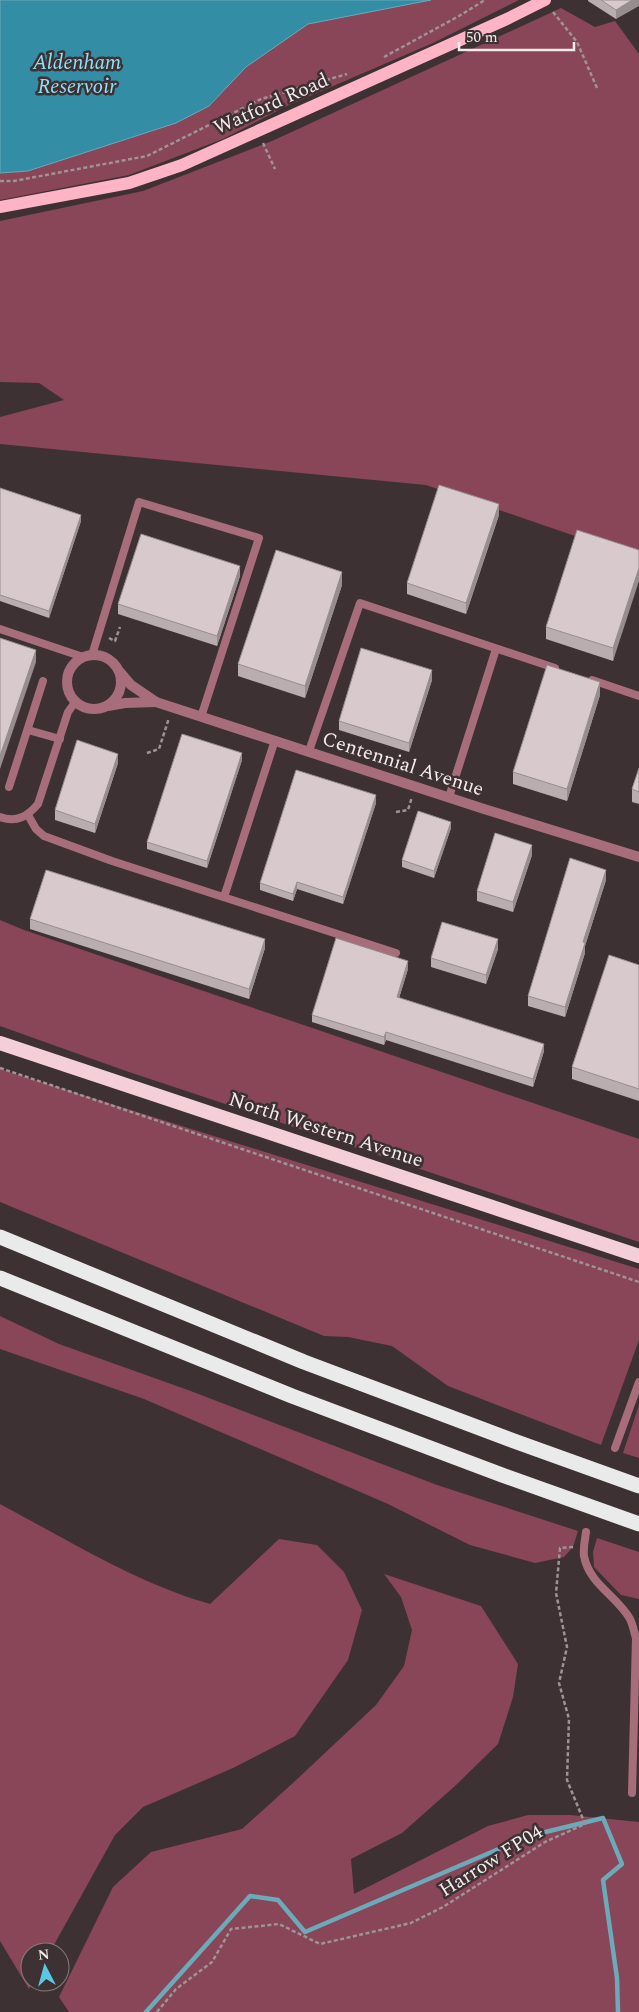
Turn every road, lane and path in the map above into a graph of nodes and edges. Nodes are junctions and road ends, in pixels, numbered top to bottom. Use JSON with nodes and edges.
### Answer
{"nodes":[{"id":1,"x":484,"y":0,"type":"edge"},
{"id":2,"x":545,"y":0,"type":"edge"},
{"id":3,"x":376,"y":62,"type":"dead end"},
{"id":4,"x":351,"y":73,"type":"dead end"},
{"id":5,"x":597,"y":88,"type":"dead end"},
{"id":6,"x":258,"y":130,"type":"junction"},
{"id":7,"x":275,"y":169,"type":"dead end"},
{"id":8,"x":0,"y":181,"type":"edge"},
{"id":9,"x":0,"y":208,"type":"edge"},
{"id":10,"x":0,"y":629,"type":"edge"},
{"id":11,"x":496,"y":649,"type":"junction"},
{"id":12,"x":87,"y":656,"type":"junction"},
{"id":13,"x":120,"y":672,"type":"junction"},
{"id":14,"x":567,"y":672,"type":"edge"},
{"id":15,"x":585,"y":678,"type":"edge"},
{"id":16,"x":43,"y":681,"type":"dead end"},
{"id":17,"x":639,"y":696,"type":"edge"},
{"id":18,"x":76,"y":701,"type":"junction"},
{"id":19,"x":156,"y":702,"type":"junction"},
{"id":20,"x":103,"y":707,"type":"junction"},
{"id":21,"x":173,"y":708,"type":"junction"},
{"id":22,"x":202,"y":717,"type":"junction"},
{"id":23,"x":28,"y":730,"type":"junction"},
{"id":24,"x":60,"y":739,"type":"junction"},
{"id":25,"x":275,"y":740,"type":"junction"},
{"id":26,"x":308,"y":751,"type":"junction"},
{"id":27,"x":147,"y":753,"type":"dead end"},
{"id":28,"x":415,"y":786,"type":"junction"},
{"id":29,"x":9,"y":787,"type":"dead end"},
{"id":30,"x":449,"y":797,"type":"junction"},
{"id":31,"x":396,"y":812,"type":"dead end"},
{"id":32,"x":28,"y":815,"type":"junction"},
{"id":33,"x":0,"y":817,"type":"edge"},
{"id":34,"x":639,"y":857,"type":"edge"},
{"id":35,"x":224,"y":897,"type":"junction"},
{"id":36,"x":396,"y":953,"type":"dead end"},
{"id":37,"x":0,"y":1043,"type":"edge"},
{"id":38,"x":0,"y":1068,"type":"edge"},
{"id":39,"x":0,"y":1238,"type":"edge"},
{"id":40,"x":639,"y":1256,"type":"edge"},
{"id":41,"x":0,"y":1278,"type":"edge"},
{"id":42,"x":639,"y":1282,"type":"edge"},
{"id":43,"x":639,"y":1382,"type":"edge"},
{"id":44,"x":615,"y":1448,"type":"dead end"},
{"id":45,"x":639,"y":1486,"type":"edge"},
{"id":46,"x":639,"y":1524,"type":"edge"},
{"id":47,"x":586,"y":1532,"type":"dead end"},
{"id":48,"x":579,"y":1546,"type":"dead end"},
{"id":49,"x":632,"y":1793,"type":"dead end"},
{"id":50,"x":157,"y":2012,"type":"edge"}],
"edges":[{"from":1,"to":3,"type":"path"},
{"from":2,"to":5,"type":"path"},
{"from":2,"to":6,"type":"main road","name":"Watford Road"},
{"from":4,"to":8,"type":"path"},
{"from":6,"to":7,"type":"path"},
{"from":6,"to":9,"type":"main road","name":"Watford Road"},
{"from":10,"to":12,"type":"lane"},
{"from":11,"to":14,"type":"lane"},
{"from":11,"to":26,"type":"lane"},
{"from":11,"to":30,"type":"lane"},
{"from":12,"to":13,"type":"street"},
{"from":12,"to":18,"type":"street"},
{"from":12,"to":22,"type":"lane"},
{"from":13,"to":19,"type":"street"},
{"from":13,"to":20,"type":"street"},
{"from":15,"to":17,"type":"lane"},
{"from":16,"to":23,"type":"lane"},
{"from":18,"to":20,"type":"street"},
{"from":18,"to":24,"type":"lane"},
{"from":19,"to":20,"type":"street"},
{"from":19,"to":21,"type":"street","name":"Centennial Avenue"},
{"from":21,"to":22,"type":"street","name":"Centennial Avenue"},
{"from":21,"to":27,"type":"path"},
{"from":22,"to":25,"type":"street","name":"Centennial Avenue"},
{"from":23,"to":24,"type":"lane"},
{"from":23,"to":29,"type":"lane"},
{"from":24,"to":32,"type":"lane"},
{"from":25,"to":26,"type":"street","name":"Centennial Avenue"},
{"from":25,"to":35,"type":"lane"},
{"from":26,"to":28,"type":"street","name":"Centennial Avenue"},
{"from":28,"to":30,"type":"street","name":"Centennial Avenue"},
{"from":28,"to":31,"type":"path"},
{"from":30,"to":34,"type":"street","name":"Centennial Avenue"},
{"from":32,"to":33,"type":"lane"},
{"from":32,"to":35,"type":"lane"},
{"from":35,"to":36,"type":"lane"},
{"from":37,"to":40,"type":"highway","name":"North Western Avenue"},
{"from":38,"to":42,"type":"path"},
{"from":39,"to":45,"type":"highway"},
{"from":41,"to":46,"type":"highway"},
{"from":43,"to":44,"type":"lane"},
{"from":47,"to":49,"type":"lane"},
{"from":48,"to":50,"type":"path","name":"Harrow FP04"}]}
